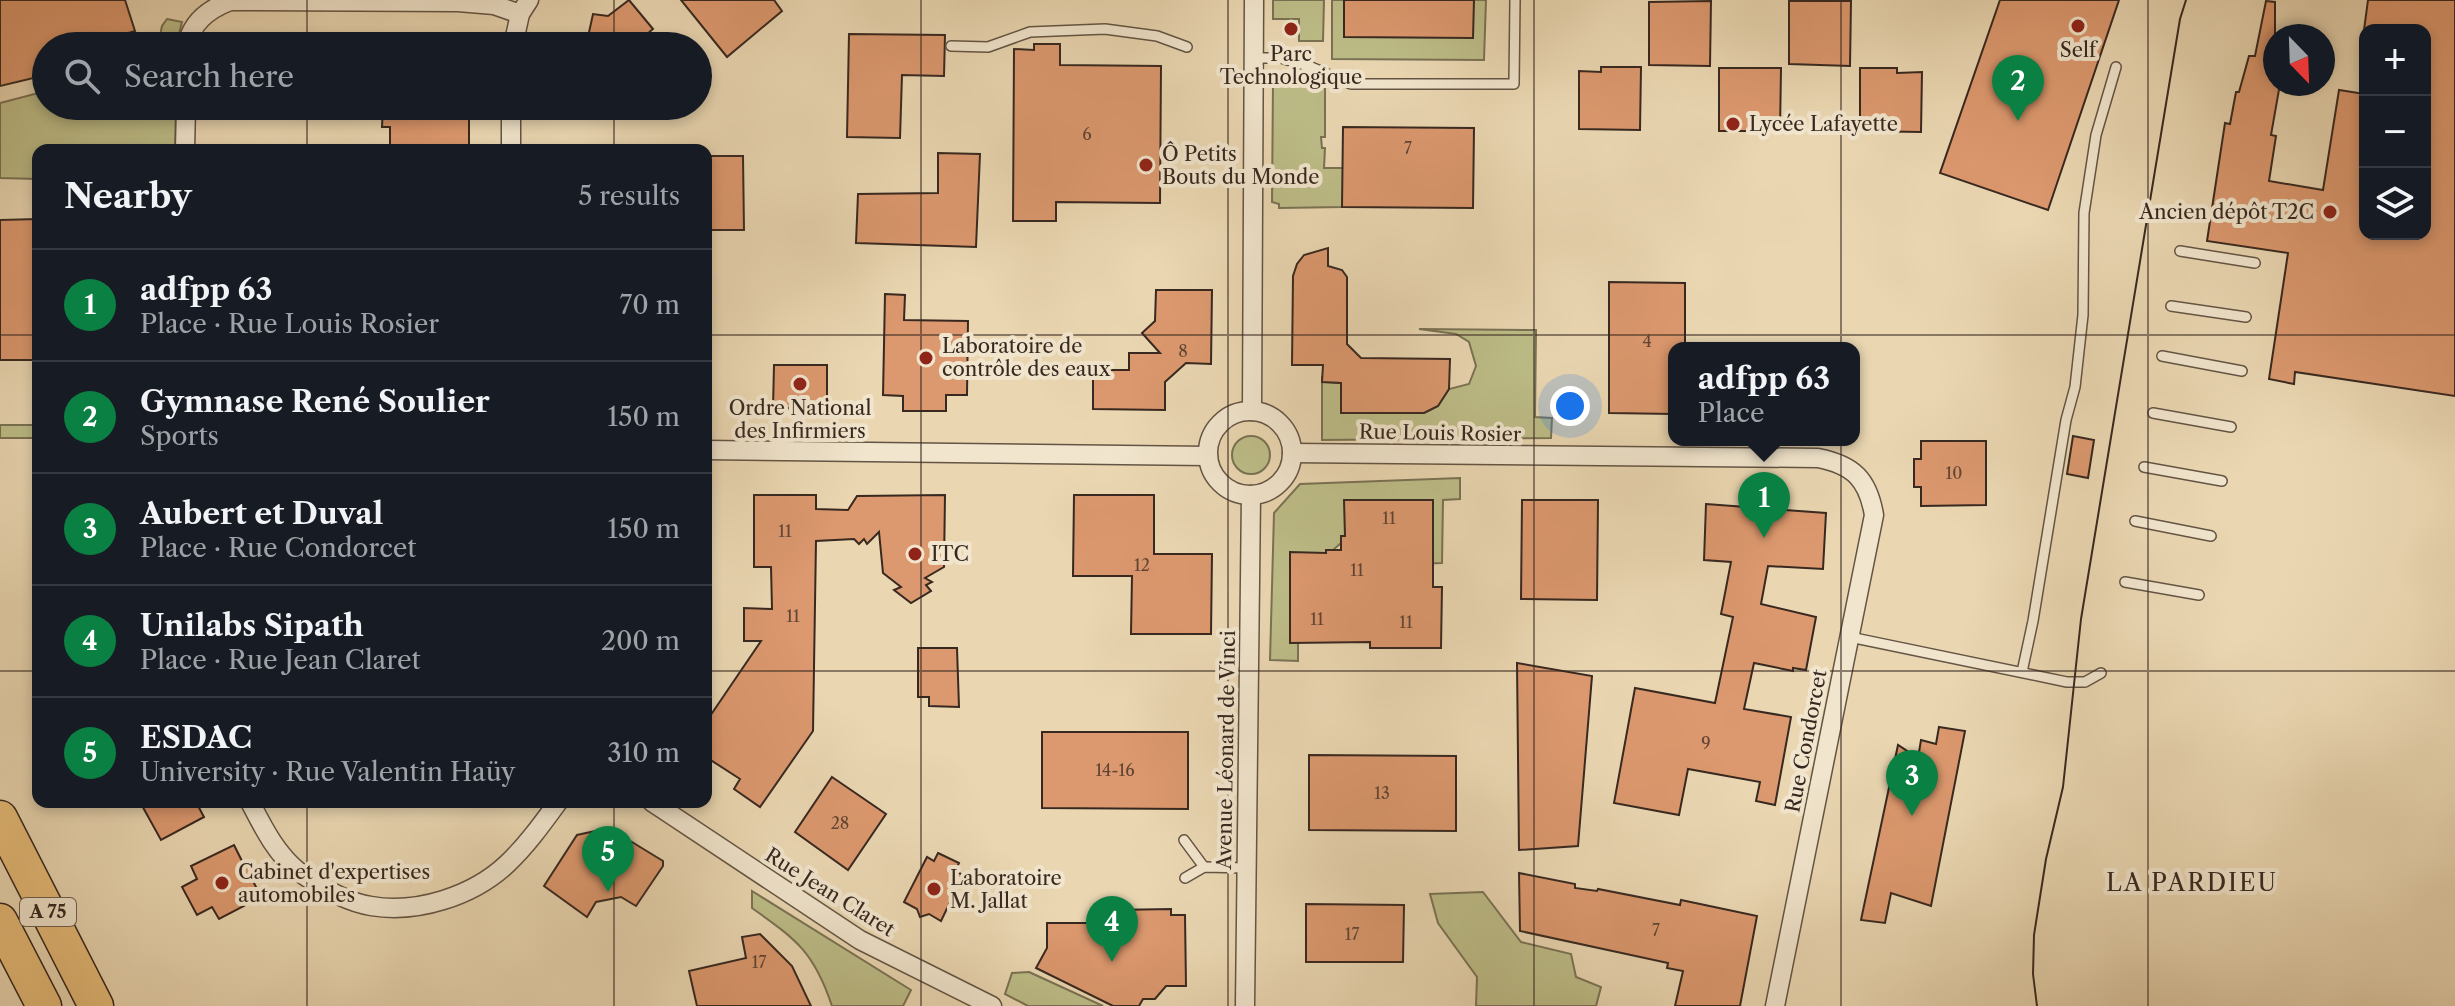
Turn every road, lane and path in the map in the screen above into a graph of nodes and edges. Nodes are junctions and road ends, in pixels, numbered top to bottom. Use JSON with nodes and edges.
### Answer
{"nodes":[{"id":1,"x":192,"y":0,"type":"edge"},
{"id":2,"x":1254,"y":0,"type":"edge"},
{"id":3,"x":1515,"y":0,"type":"edge"},
{"id":4,"x":525,"y":7,"type":"edge"},
{"id":5,"x":205,"y":14,"type":"junction"},
{"id":6,"x":191,"y":32,"type":"edge"},
{"id":7,"x":517,"y":32,"type":"edge"},
{"id":8,"x":951,"y":46,"type":"dead end"},
{"id":9,"x":1187,"y":47,"type":"dead end"},
{"id":10,"x":1253,"y":58,"type":"junction"},
{"id":11,"x":2116,"y":67,"type":"dead end"},
{"id":12,"x":186,"y":120,"type":"edge"},
{"id":13,"x":511,"y":120,"type":"edge"},
{"id":14,"x":185,"y":144,"type":"edge"},
{"id":15,"x":511,"y":144,"type":"edge"},
{"id":16,"x":2180,"y":251,"type":"dead end"},
{"id":17,"x":2255,"y":263,"type":"dead end"},
{"id":18,"x":2171,"y":306,"type":"dead end"},
{"id":19,"x":2246,"y":317,"type":"dead end"},
{"id":20,"x":2162,"y":356,"type":"dead end"},
{"id":21,"x":2242,"y":371,"type":"dead end"},
{"id":22,"x":1252,"y":411,"type":"junction"},
{"id":23,"x":2153,"y":413,"type":"dead end"},
{"id":24,"x":2231,"y":427,"type":"dead end"},
{"id":25,"x":712,"y":450,"type":"edge"},
{"id":26,"x":1292,"y":453,"type":"junction"},
{"id":27,"x":1208,"y":456,"type":"junction"},
{"id":28,"x":2144,"y":467,"type":"dead end"},
{"id":29,"x":2222,"y":481,"type":"dead end"},
{"id":30,"x":1865,"y":486,"type":"joint"},
{"id":31,"x":1251,"y":495,"type":"junction"},
{"id":32,"x":2135,"y":521,"type":"dead end"},
{"id":33,"x":2211,"y":536,"type":"dead end"},
{"id":34,"x":2125,"y":582,"type":"dead end"},
{"id":35,"x":2199,"y":595,"type":"dead end"},
{"id":36,"x":1850,"y":637,"type":"junction"},
{"id":37,"x":2022,"y":672,"type":"junction"},
{"id":38,"x":2101,"y":673,"type":"dead end"},
{"id":39,"x":253,"y":808,"type":"edge"},
{"id":40,"x":554,"y":808,"type":"edge"},
{"id":41,"x":661,"y":808,"type":"edge"},
{"id":42,"x":0,"y":818,"type":"edge"},
{"id":43,"x":1184,"y":840,"type":"dead end"},
{"id":44,"x":1204,"y":867,"type":"junction"},
{"id":45,"x":1247,"y":868,"type":"junction"},
{"id":46,"x":1185,"y":878,"type":"dead end"},
{"id":47,"x":0,"y":921,"type":"edge"},
{"id":48,"x":994,"y":1001,"type":"edge"},
{"id":49,"x":44,"y":1006,"type":"edge"},
{"id":50,"x":96,"y":1006,"type":"edge"},
{"id":51,"x":1245,"y":1006,"type":"edge"},
{"id":52,"x":1775,"y":1006,"type":"edge"}],
"edges":[{"from":1,"to":5,"type":"street"},
{"from":2,"to":10,"type":"street"},
{"from":3,"to":10,"type":"lane"},
{"from":4,"to":5,"type":"street"},
{"from":4,"to":7,"type":"street"},
{"from":5,"to":6,"type":"street"},
{"from":8,"to":9,"type":"lane"},
{"from":10,"to":22,"type":"street"},
{"from":11,"to":37,"type":"lane"},
{"from":12,"to":14,"type":"street"},
{"from":13,"to":15,"type":"street"},
{"from":16,"to":17,"type":"lane"},
{"from":18,"to":19,"type":"lane"},
{"from":20,"to":21,"type":"lane"},
{"from":22,"to":26,"type":"street"},
{"from":22,"to":27,"type":"street"},
{"from":23,"to":24,"type":"lane"},
{"from":25,"to":27,"type":"street"},
{"from":26,"to":30,"type":"street","name":"Rue Louis Rosier"},
{"from":26,"to":31,"type":"street"},
{"from":27,"to":31,"type":"street"},
{"from":28,"to":29,"type":"lane"},
{"from":30,"to":36,"type":"street","name":"Rue Condorcet"},
{"from":31,"to":45,"type":"street","name":"Avenue Léonard de Vinci"},
{"from":32,"to":33,"type":"lane"},
{"from":34,"to":35,"type":"lane"},
{"from":36,"to":37,"type":"lane"},
{"from":36,"to":52,"type":"street","name":"Rue Condorcet"},
{"from":37,"to":38,"type":"lane"},
{"from":39,"to":40,"type":"street"},
{"from":41,"to":48,"type":"street","name":"Rue Jean Claret"},
{"from":42,"to":50,"type":"highway","number":"A 75"},
{"from":43,"to":44,"type":"lane"},
{"from":44,"to":45,"type":"lane"},
{"from":44,"to":46,"type":"lane"},
{"from":45,"to":51,"type":"street","name":"Avenue Léonard de Vinci"},
{"from":47,"to":49,"type":"highway","number":"A 75"}]}
